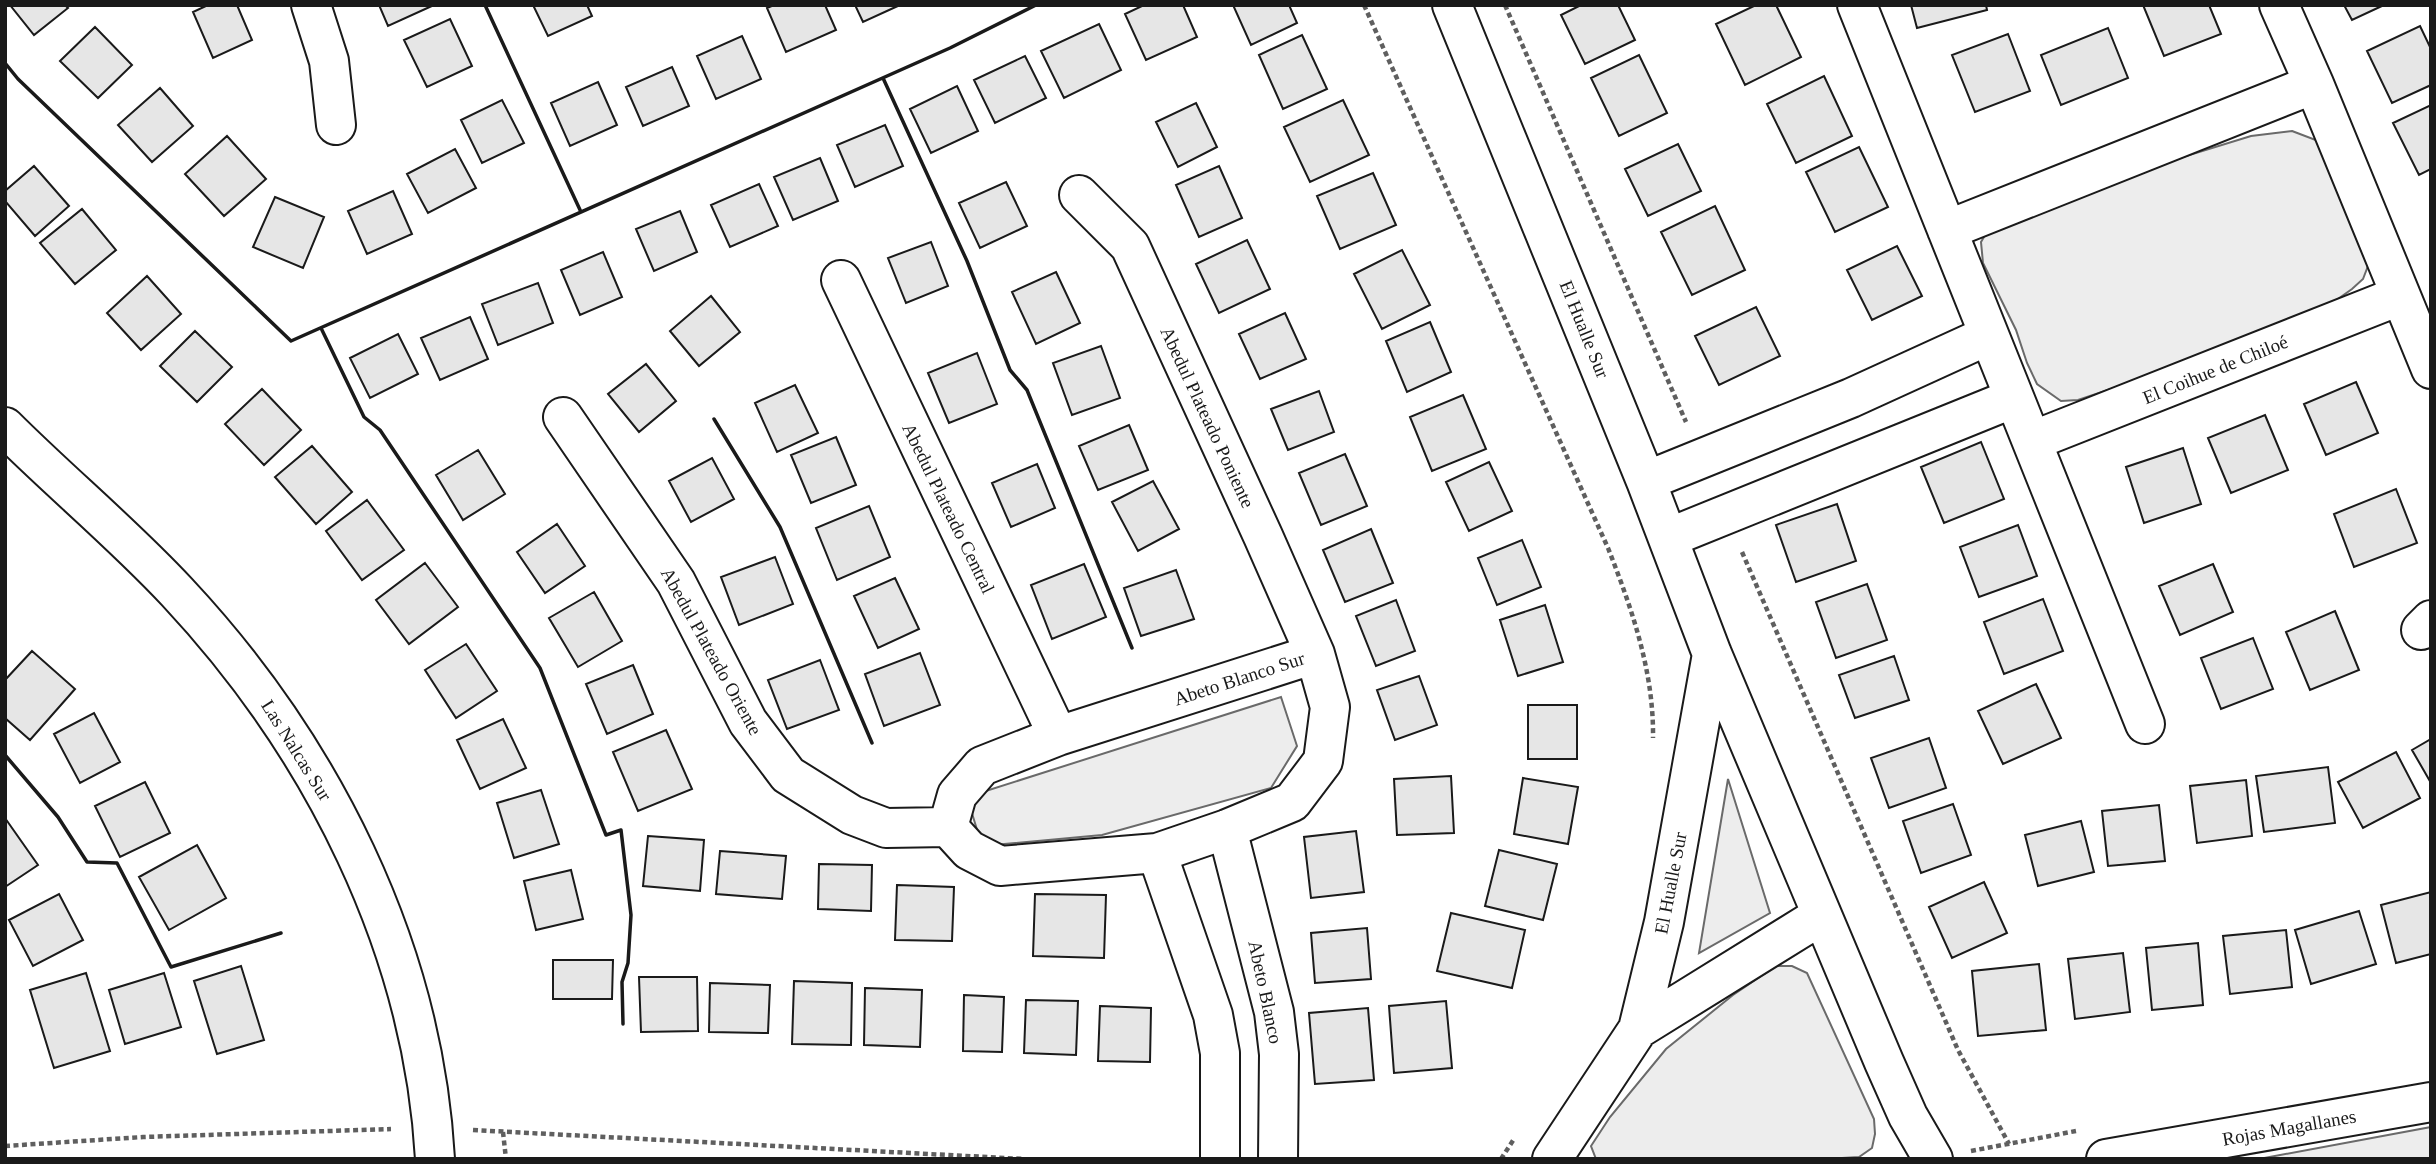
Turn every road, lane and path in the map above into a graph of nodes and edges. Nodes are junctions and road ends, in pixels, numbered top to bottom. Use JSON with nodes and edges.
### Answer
{"nodes":[{"id":1,"x":311,"y":5,"type":"edge"},
{"id":2,"x":1364,"y":5,"type":"edge"},
{"id":3,"x":1452,"y":5,"type":"edge"},
{"id":4,"x":1506,"y":5,"type":"edge"},
{"id":5,"x":1857,"y":5,"type":"edge"},
{"id":6,"x":2279,"y":5,"type":"edge"},
{"id":7,"x":2314,"y":84,"type":"junction"},
{"id":8,"x":336,"y":125,"type":"dead end"},
{"id":9,"x":1079,"y":195,"type":"dead end"},
{"id":10,"x":1947,"y":230,"type":"junction"},
{"id":11,"x":841,"y":280,"type":"dead end"},
{"id":12,"x":2399,"y":296,"type":"junction"},
{"id":13,"x":1989,"y":335,"type":"junction"},
{"id":14,"x":2431,"y":369,"type":"edge"},
{"id":15,"x":2014,"y":397,"type":"junction"},
{"id":16,"x":563,"y":417,"type":"dead end"},
{"id":17,"x":5,"y":427,"type":"edge"},
{"id":18,"x":2032,"y":442,"type":"junction"},
{"id":19,"x":1702,"y":458,"type":"junction"},
{"id":20,"x":1646,"y":481,"type":"junction"},
{"id":21,"x":1726,"y":514,"type":"junction"},
{"id":22,"x":1668,"y":538,"type":"junction"},
{"id":23,"x":1315,"y":654,"type":"junction"},
{"id":24,"x":1712,"y":654,"type":"junction"},
{"id":25,"x":2144,"y":724,"type":"dead end"},
{"id":26,"x":1058,"y":736,"type":"junction"},
{"id":27,"x":1652,"y":746,"type":"dead end"},
{"id":28,"x":948,"y":827,"type":"junction"},
{"id":29,"x":1227,"y":829,"type":"junction"},
{"id":30,"x":1157,"y":853,"type":"junction"},
{"id":31,"x":1822,"y":915,"type":"junction"},
{"id":32,"x":1638,"y":1029,"type":"junction"},
{"id":33,"x":2431,"y":1102,"type":"edge"},
{"id":34,"x":503,"y":1132,"type":"junction"},
{"id":35,"x":1516,"y":1136,"type":"dead end"},
{"id":36,"x":435,"y":1144,"type":"edge"},
{"id":37,"x":2009,"y":1144,"type":"dead end"},
{"id":38,"x":5,"y":1146,"type":"edge"},
{"id":39,"x":506,"y":1159,"type":"edge"},
{"id":40,"x":1024,"y":1159,"type":"edge"},
{"id":41,"x":1220,"y":1159,"type":"edge"},
{"id":42,"x":1278,"y":1159,"type":"edge"},
{"id":43,"x":1501,"y":1159,"type":"edge"},
{"id":44,"x":1552,"y":1159,"type":"edge"},
{"id":45,"x":1933,"y":1159,"type":"edge"},
{"id":46,"x":2106,"y":1159,"type":"edge"}],
"edges":[{"from":1,"to":8,"type":"street"},
{"from":2,"to":27,"type":"path"},
{"from":3,"to":20,"type":"street","name":"El Hualle Sur"},
{"from":4,"to":19,"type":"path"},
{"from":5,"to":10,"type":"street"},
{"from":6,"to":7,"type":"street"},
{"from":7,"to":10,"type":"street"},
{"from":7,"to":12,"type":"street"},
{"from":9,"to":23,"type":"street","name":"Abedul Plateado Poniente"},
{"from":10,"to":13,"type":"street"},
{"from":11,"to":26,"type":"street","name":"Abedul Plateado Central"},
{"from":12,"to":14,"type":"street"},
{"from":12,"to":18,"type":"street","name":"El Coihue de Chiloé"},
{"from":13,"to":15,"type":"street"},
{"from":13,"to":19,"type":"street"},
{"from":15,"to":18,"type":"street"},
{"from":15,"to":21,"type":"street"},
{"from":16,"to":28,"type":"street","name":"Abedul Plateado Oriente"},
{"from":17,"to":36,"type":"street","name":"Las Nalcas Sur"},
{"from":18,"to":25,"type":"street"},
{"from":19,"to":20,"type":"street"},
{"from":20,"to":22,"type":"street","name":"El Hualle Sur"},
{"from":21,"to":22,"type":"street"},
{"from":21,"to":37,"type":"path"},
{"from":22,"to":24,"type":"street","name":"El Hualle Sur"},
{"from":23,"to":26,"type":"street","name":"Abeto Blanco Sur"},
{"from":23,"to":29,"type":"street","name":"Abeto Blanco Sur"},
{"from":24,"to":31,"type":"street","name":"El Hualle Sur"},
{"from":24,"to":32,"type":"street","name":"El Hualle Sur"},
{"from":26,"to":28,"type":"street","name":"Abeto Blanco Sur"},
{"from":28,"to":30,"type":"street","name":"Abeto Blanco Sur"},
{"from":29,"to":30,"type":"street","name":"Abeto Blanco Sur"},
{"from":29,"to":42,"type":"street","name":"Abeto Blanco"},
{"from":30,"to":41,"type":"street"},
{"from":31,"to":32,"type":"street","name":"El Hualle Sur"},
{"from":31,"to":45,"type":"street","name":"El Hualle Sur"},
{"from":32,"to":44,"type":"street","name":"El Hualle Sur"},
{"from":33,"to":46,"type":"street","name":"Rojas Magallanes"},
{"from":34,"to":36,"type":"path"},
{"from":34,"to":39,"type":"path"},
{"from":34,"to":40,"type":"path"},
{"from":35,"to":43,"type":"path"},
{"from":36,"to":38,"type":"path"}]}
